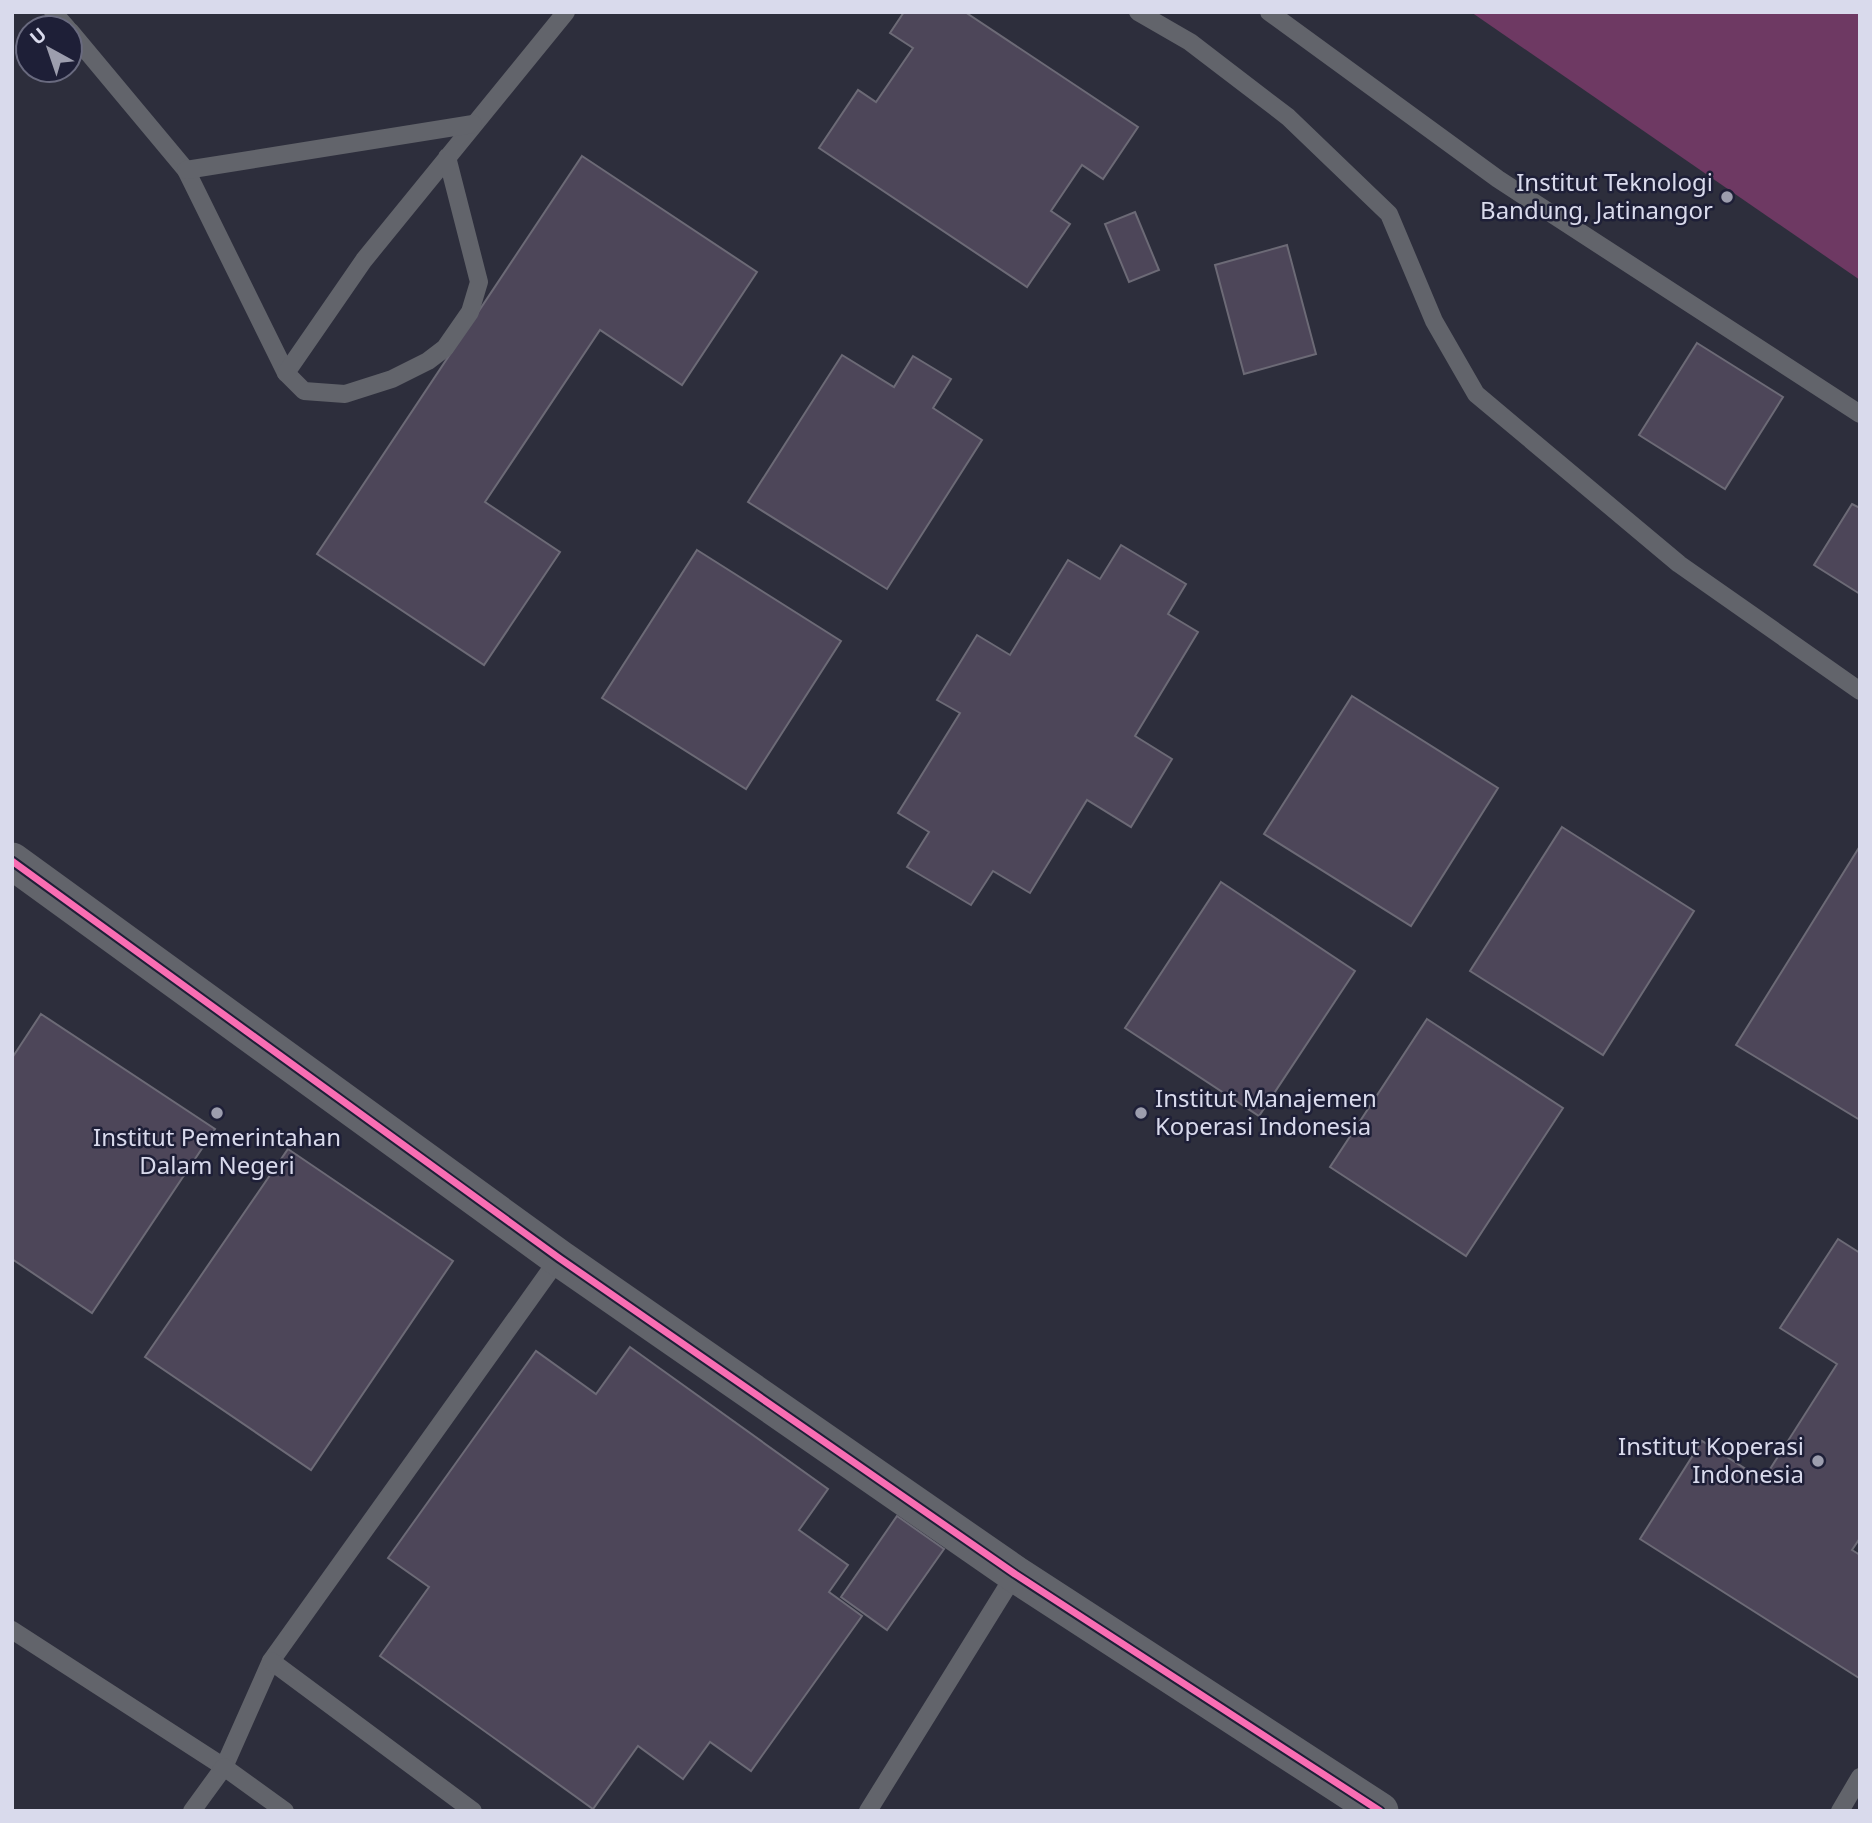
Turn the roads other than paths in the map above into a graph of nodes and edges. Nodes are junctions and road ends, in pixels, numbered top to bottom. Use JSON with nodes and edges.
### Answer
{"nodes":[{"id":1,"x":566,"y":12,"type":"edge"},
{"id":2,"x":1138,"y":12,"type":"edge"},
{"id":3,"x":1269,"y":12,"type":"edge"},
{"id":4,"x":84,"y":48,"type":"edge"},
{"id":5,"x":473,"y":124,"type":"junction"},
{"id":6,"x":447,"y":157,"type":"junction"},
{"id":7,"x":186,"y":170,"type":"junction"},
{"id":8,"x":286,"y":373,"type":"junction"},
{"id":9,"x":1860,"y":414,"type":"edge"},
{"id":10,"x":1860,"y":691,"type":"edge"},
{"id":11,"x":12,"y":861,"type":"edge"},
{"id":12,"x":559,"y":1258,"type":"junction"},
{"id":13,"x":1015,"y":1574,"type":"junction"},
{"id":14,"x":12,"y":1630,"type":"edge"},
{"id":15,"x":271,"y":1661,"type":"junction"},
{"id":16,"x":224,"y":1767,"type":"junction"},
{"id":17,"x":1860,"y":1777,"type":"edge"},
{"id":18,"x":192,"y":1811,"type":"edge"},
{"id":19,"x":285,"y":1811,"type":"edge"},
{"id":20,"x":473,"y":1811,"type":"edge"},
{"id":21,"x":868,"y":1811,"type":"edge"},
{"id":22,"x":1380,"y":1811,"type":"edge"},
{"id":23,"x":1840,"y":1811,"type":"edge"}],
"edges":[{"from":1,"to":5,"type":"lane"},
{"from":2,"to":10,"type":"lane"},
{"from":3,"to":9,"type":"lane"},
{"from":4,"to":7,"type":"lane"},
{"from":5,"to":6,"type":"lane"},
{"from":5,"to":7,"type":"lane"},
{"from":6,"to":8,"type":"lane"},
{"from":6,"to":8,"type":"lane"},
{"from":7,"to":8,"type":"lane"},
{"from":11,"to":12,"type":"street"},
{"from":12,"to":13,"type":"street"},
{"from":12,"to":15,"type":"lane"},
{"from":13,"to":21,"type":"lane"},
{"from":13,"to":22,"type":"street"},
{"from":14,"to":16,"type":"lane"},
{"from":15,"to":16,"type":"lane"},
{"from":15,"to":20,"type":"lane"},
{"from":16,"to":18,"type":"lane"},
{"from":16,"to":19,"type":"lane"},
{"from":17,"to":23,"type":"lane"}]}
